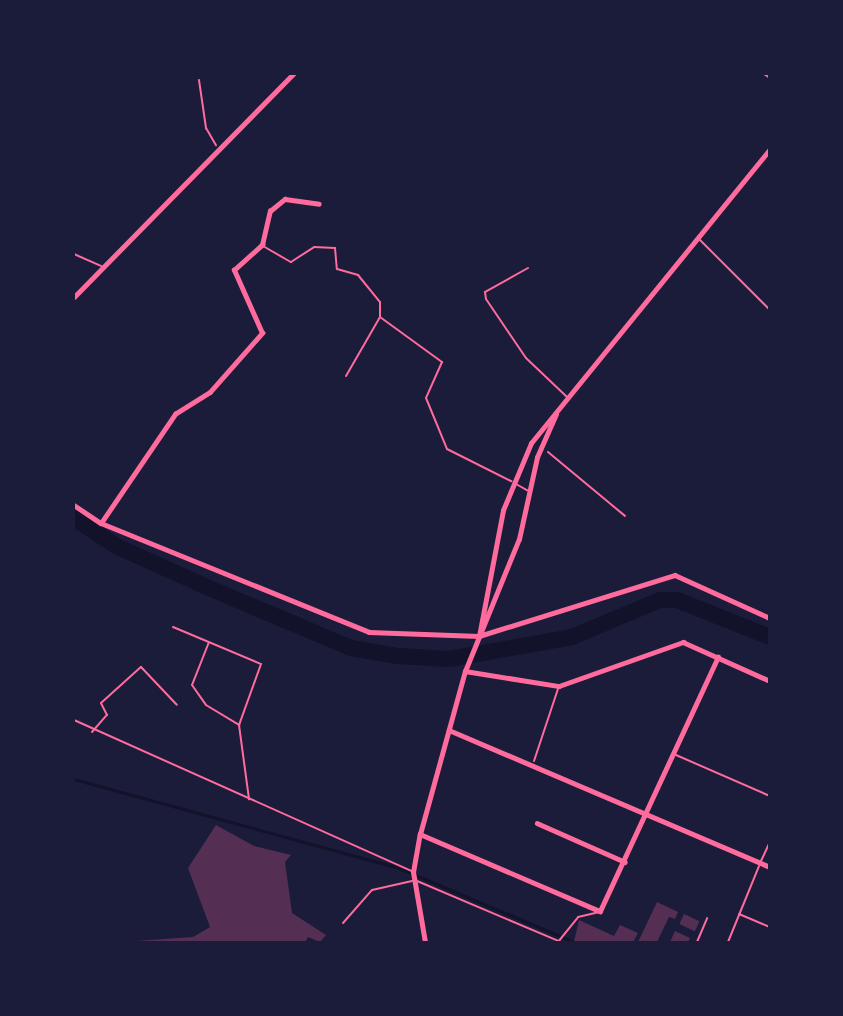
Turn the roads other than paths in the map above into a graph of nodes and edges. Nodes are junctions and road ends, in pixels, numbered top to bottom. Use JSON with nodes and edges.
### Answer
{"nodes":[{"id":1,"x":293,"y":74,"type":"edge"},
{"id":2,"x":764,"y":74,"type":"edge"},
{"id":3,"x":769,"y":78,"type":"edge"},
{"id":4,"x":199,"y":80,"type":"dead end"},
{"id":5,"x":216,"y":145,"type":"junction"},
{"id":6,"x":769,"y":149,"type":"edge"},
{"id":7,"x":319,"y":204,"type":"dead end"},
{"id":8,"x":697,"y":237,"type":"junction"},
{"id":9,"x":262,"y":245,"type":"junction"},
{"id":10,"x":74,"y":254,"type":"edge"},
{"id":11,"x":101,"y":267,"type":"junction"},
{"id":12,"x":528,"y":268,"type":"dead end"},
{"id":13,"x":74,"y":297,"type":"edge"},
{"id":14,"x":769,"y":310,"type":"edge"},
{"id":15,"x":380,"y":317,"type":"junction"},
{"id":16,"x":346,"y":376,"type":"dead end"},
{"id":17,"x":567,"y":397,"type":"junction"},
{"id":18,"x":559,"y":408,"type":"junction"},
{"id":19,"x":515,"y":483,"type":"junction"},
{"id":20,"x":531,"y":492,"type":"junction"},
{"id":21,"x":74,"y":505,"type":"edge"},
{"id":22,"x":101,"y":523,"type":"junction"},
{"id":23,"x":769,"y":618,"type":"edge"},
{"id":24,"x":173,"y":627,"type":"dead end"},
{"id":25,"x":480,"y":636,"type":"junction"},
{"id":26,"x":209,"y":642,"type":"junction"},
{"id":27,"x":718,"y":657,"type":"junction"},
{"id":28,"x":465,"y":671,"type":"junction"},
{"id":29,"x":769,"y":681,"type":"edge"},
{"id":30,"x":559,"y":686,"type":"junction"},
{"id":31,"x":177,"y":705,"type":"dead end"},
{"id":32,"x":74,"y":720,"type":"edge"},
{"id":33,"x":239,"y":725,"type":"junction"},
{"id":34,"x":448,"y":729,"type":"junction"},
{"id":35,"x":92,"y":732,"type":"junction"},
{"id":36,"x":675,"y":754,"type":"junction"},
{"id":37,"x":534,"y":761,"type":"junction"},
{"id":38,"x":769,"y":796,"type":"edge"},
{"id":39,"x":249,"y":800,"type":"junction"},
{"id":40,"x":650,"y":811,"type":"junction"},
{"id":41,"x":537,"y":823,"type":"dead end"},
{"id":42,"x":420,"y":834,"type":"junction"},
{"id":43,"x":769,"y":842,"type":"edge"},
{"id":44,"x":625,"y":862,"type":"junction"},
{"id":45,"x":761,"y":862,"type":"junction"},
{"id":46,"x":769,"y":867,"type":"edge"},
{"id":47,"x":413,"y":872,"type":"junction"},
{"id":48,"x":417,"y":880,"type":"junction"},
{"id":49,"x":600,"y":911,"type":"junction"},
{"id":50,"x":738,"y":913,"type":"junction"},
{"id":51,"x":708,"y":918,"type":"dead end"},
{"id":52,"x":344,"y":923,"type":"dead end"},
{"id":53,"x":769,"y":927,"type":"edge"},
{"id":54,"x":559,"y":942,"type":"edge"},
{"id":55,"x":425,"y":943,"type":"edge"},
{"id":56,"x":696,"y":943,"type":"edge"},
{"id":57,"x":728,"y":943,"type":"edge"}],
"edges":[{"from":1,"to":5,"type":"street"},
{"from":2,"to":3,"type":"lane"},
{"from":4,"to":5,"type":"lane"},
{"from":5,"to":11,"type":"street"},
{"from":6,"to":8,"type":"street"},
{"from":7,"to":9,"type":"street"},
{"from":8,"to":14,"type":"lane"},
{"from":8,"to":17,"type":"street"},
{"from":9,"to":15,"type":"lane"},
{"from":9,"to":22,"type":"street"},
{"from":10,"to":11,"type":"lane"},
{"from":11,"to":13,"type":"street"},
{"from":12,"to":17,"type":"lane"},
{"from":15,"to":16,"type":"lane"},
{"from":15,"to":19,"type":"lane"},
{"from":17,"to":18,"type":"street"},
{"from":18,"to":19,"type":"street"},
{"from":18,"to":20,"type":"street"},
{"from":19,"to":20,"type":"lane"},
{"from":19,"to":25,"type":"street"},
{"from":20,"to":25,"type":"street"},
{"from":21,"to":22,"type":"street"},
{"from":22,"to":25,"type":"street"},
{"from":23,"to":25,"type":"street"},
{"from":24,"to":26,"type":"lane"},
{"from":25,"to":28,"type":"street"},
{"from":26,"to":33,"type":"lane"},
{"from":26,"to":33,"type":"lane"},
{"from":27,"to":29,"type":"street"},
{"from":27,"to":30,"type":"street"},
{"from":27,"to":36,"type":"street"},
{"from":28,"to":30,"type":"street"},
{"from":28,"to":34,"type":"street"},
{"from":30,"to":37,"type":"lane"},
{"from":31,"to":35,"type":"lane"},
{"from":32,"to":35,"type":"lane"},
{"from":33,"to":39,"type":"lane"},
{"from":34,"to":37,"type":"street"},
{"from":34,"to":42,"type":"street"},
{"from":35,"to":39,"type":"lane"},
{"from":36,"to":38,"type":"lane"},
{"from":36,"to":40,"type":"street"},
{"from":37,"to":40,"type":"street"},
{"from":39,"to":47,"type":"lane"},
{"from":40,"to":44,"type":"street"},
{"from":40,"to":45,"type":"street"},
{"from":41,"to":44,"type":"street"},
{"from":42,"to":47,"type":"street"},
{"from":42,"to":49,"type":"street"},
{"from":43,"to":45,"type":"lane"},
{"from":44,"to":49,"type":"street"},
{"from":45,"to":46,"type":"street"},
{"from":45,"to":50,"type":"lane"},
{"from":47,"to":48,"type":"street"},
{"from":48,"to":52,"type":"lane"},
{"from":48,"to":54,"type":"lane"},
{"from":48,"to":55,"type":"street"},
{"from":49,"to":54,"type":"lane"},
{"from":50,"to":53,"type":"lane"},
{"from":50,"to":57,"type":"lane"},
{"from":51,"to":56,"type":"lane"}]}
